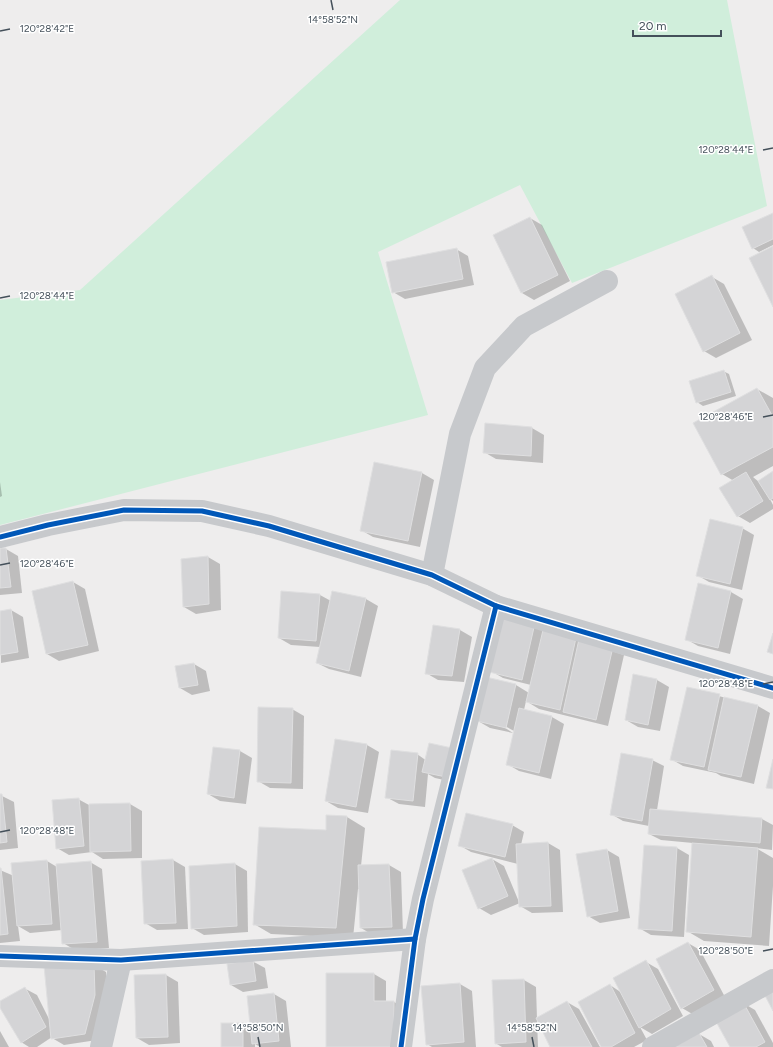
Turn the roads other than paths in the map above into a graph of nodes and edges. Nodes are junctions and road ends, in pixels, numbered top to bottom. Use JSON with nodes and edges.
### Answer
{"nodes":[{"id":1,"x":606,"y":282,"type":"dead end"},
{"id":2,"x":0,"y":537,"type":"edge"},
{"id":3,"x":432,"y":575,"type":"junction"},
{"id":4,"x":496,"y":606,"type":"junction"},
{"id":5,"x":773,"y":688,"type":"edge"},
{"id":6,"x":415,"y":939,"type":"junction"},
{"id":7,"x":0,"y":956,"type":"edge"},
{"id":8,"x":121,"y":960,"type":"junction"},
{"id":9,"x":773,"y":980,"type":"edge"},
{"id":10,"x":101,"y":1047,"type":"edge"},
{"id":11,"x":401,"y":1047,"type":"edge"},
{"id":12,"x":653,"y":1047,"type":"edge"}],
"edges":[{"from":1,"to":3,"type":"street"},
{"from":2,"to":3,"type":"street"},
{"from":3,"to":4,"type":"street"},
{"from":4,"to":5,"type":"street"},
{"from":4,"to":6,"type":"street"},
{"from":6,"to":8,"type":"street"},
{"from":6,"to":11,"type":"street"},
{"from":7,"to":8,"type":"street"},
{"from":8,"to":10,"type":"street"},
{"from":9,"to":12,"type":"street"}]}
